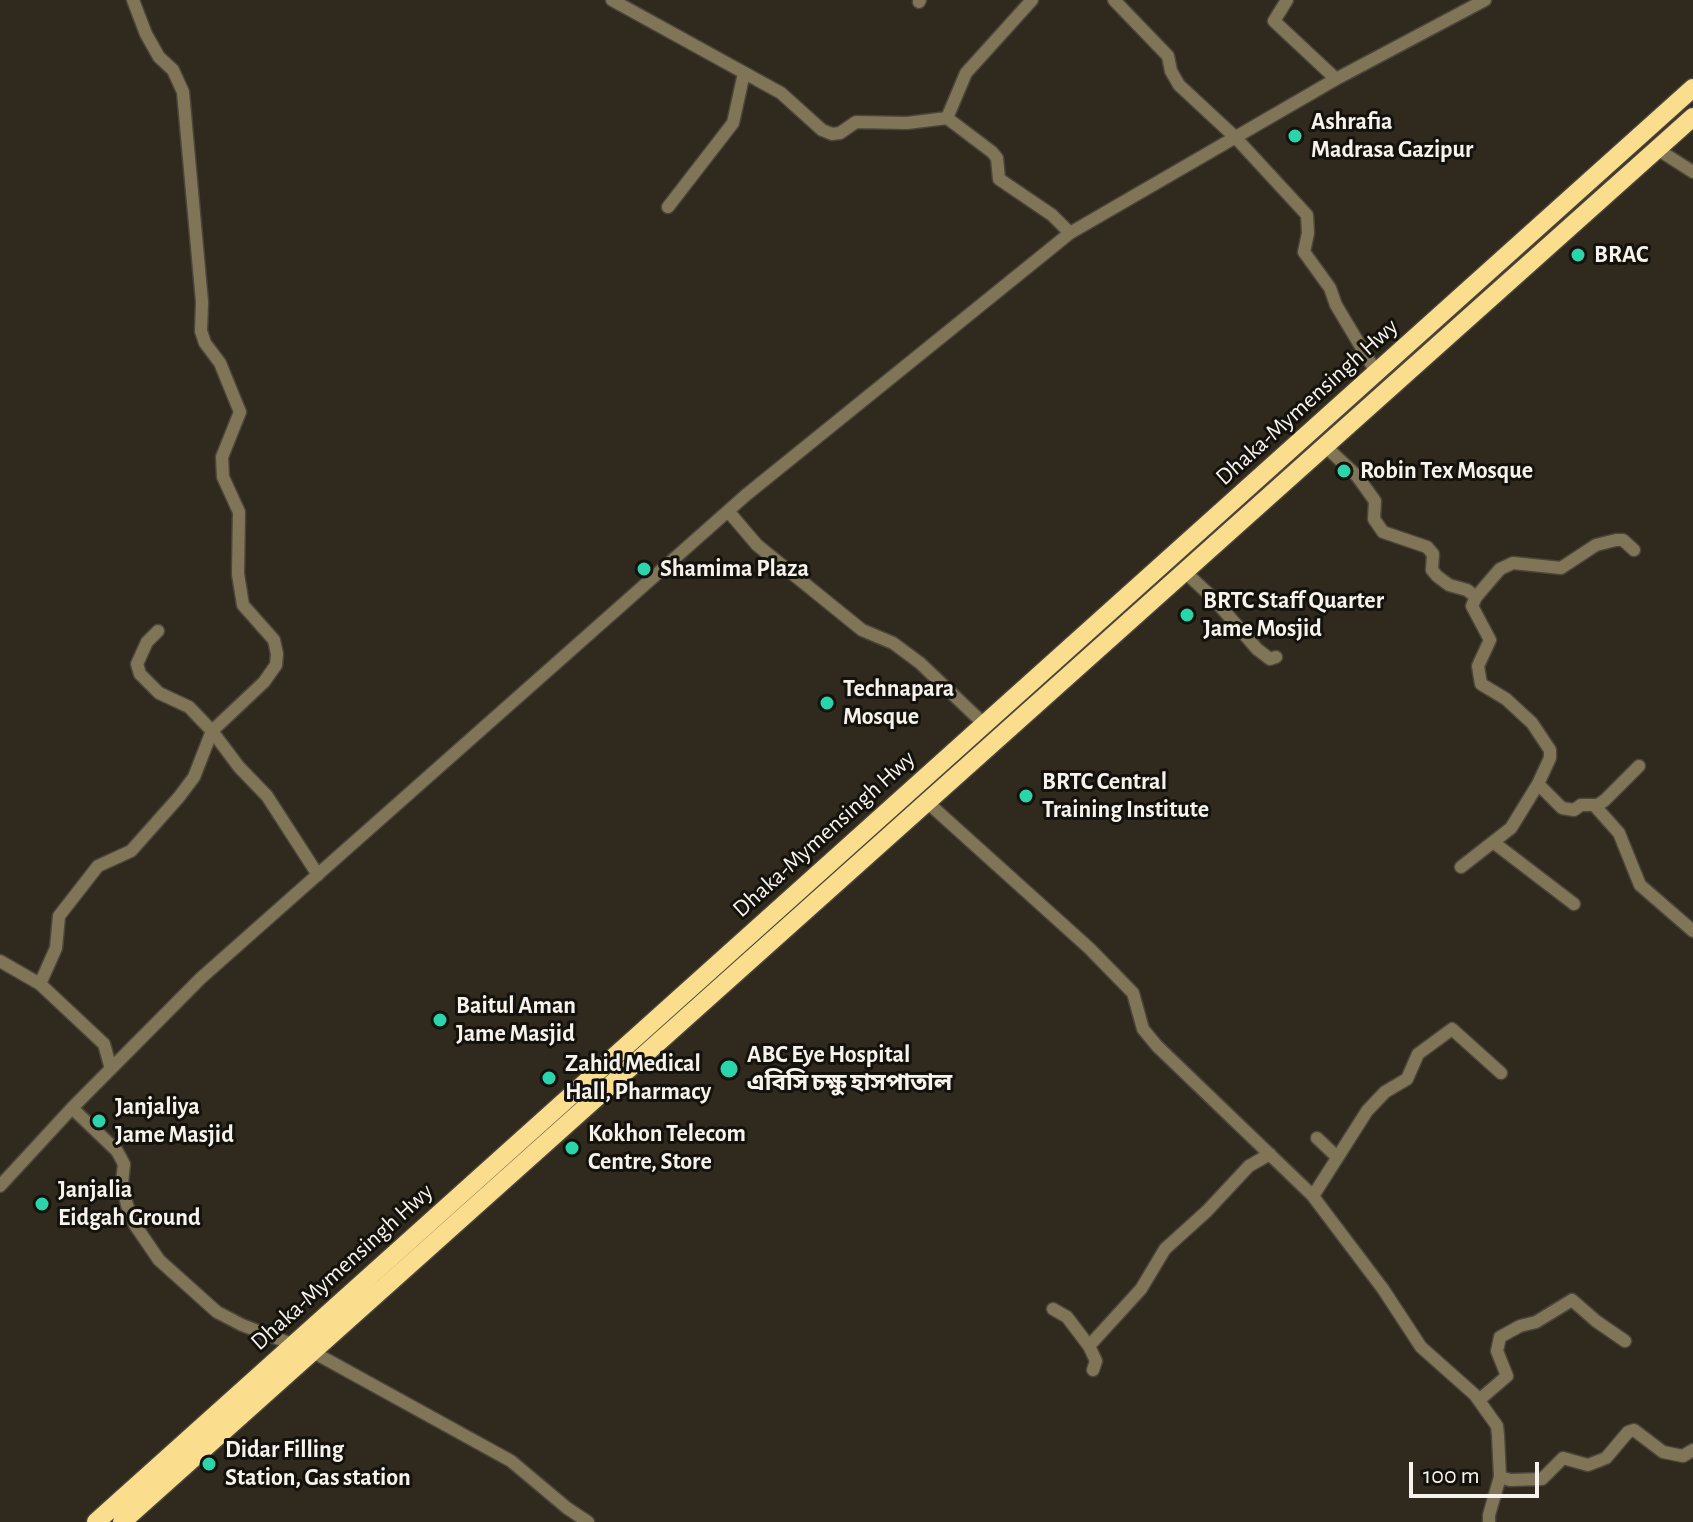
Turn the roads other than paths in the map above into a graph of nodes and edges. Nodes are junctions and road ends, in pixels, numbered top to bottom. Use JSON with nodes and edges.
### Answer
{"nodes":[{"id":1,"x":133,"y":0,"type":"edge"},
{"id":2,"x":612,"y":0,"type":"edge"},
{"id":3,"x":1032,"y":0,"type":"edge"},
{"id":4,"x":1114,"y":0,"type":"edge"},
{"id":5,"x":1287,"y":0,"type":"edge"},
{"id":6,"x":1485,"y":0,"type":"edge"},
{"id":7,"x":744,"y":73,"type":"junction"},
{"id":8,"x":1336,"y":79,"type":"junction"},
{"id":9,"x":1693,"y":88,"type":"edge"},
{"id":10,"x":1693,"y":117,"type":"edge"},
{"id":11,"x":947,"y":118,"type":"junction"},
{"id":12,"x":1235,"y":137,"type":"junction"},
{"id":13,"x":1657,"y":149,"type":"junction"},
{"id":14,"x":1693,"y":172,"type":"edge"},
{"id":15,"x":668,"y":207,"type":"dead end"},
{"id":16,"x":1070,"y":233,"type":"junction"},
{"id":17,"x":1376,"y":372,"type":"junction"},
{"id":18,"x":1325,"y":446,"type":"junction"},
{"id":19,"x":728,"y":511,"type":"junction"},
{"id":20,"x":1634,"y":550,"type":"dead end"},
{"id":21,"x":1185,"y":572,"type":"junction"},
{"id":22,"x":1476,"y":597,"type":"junction"},
{"id":23,"x":158,"y":631,"type":"dead end"},
{"id":24,"x":1276,"y":657,"type":"dead end"},
{"id":25,"x":984,"y":724,"type":"junction"},
{"id":26,"x":212,"y":731,"type":"junction"},
{"id":27,"x":1639,"y":766,"type":"dead end"},
{"id":28,"x":1538,"y":784,"type":"junction"},
{"id":29,"x":927,"y":802,"type":"junction"},
{"id":30,"x":1594,"y":805,"type":"junction"},
{"id":31,"x":1493,"y":842,"type":"junction"},
{"id":32,"x":1461,"y":867,"type":"dead end"},
{"id":33,"x":318,"y":875,"type":"junction"},
{"id":34,"x":1574,"y":904,"type":"dead end"},
{"id":35,"x":1693,"y":931,"type":"edge"},
{"id":36,"x":0,"y":961,"type":"edge"},
{"id":37,"x":40,"y":984,"type":"junction"},
{"id":38,"x":111,"y":1069,"type":"junction"},
{"id":39,"x":1501,"y":1073,"type":"dead end"},
{"id":40,"x":72,"y":1108,"type":"junction"},
{"id":41,"x":1317,"y":1138,"type":"dead end"},
{"id":42,"x":1270,"y":1154,"type":"junction"},
{"id":43,"x":1337,"y":1157,"type":"junction"},
{"id":44,"x":0,"y":1186,"type":"edge"},
{"id":45,"x":1313,"y":1196,"type":"junction"},
{"id":46,"x":1053,"y":1309,"type":"dead end"},
{"id":47,"x":1625,"y":1341,"type":"dead end"},
{"id":48,"x":292,"y":1344,"type":"junction"},
{"id":49,"x":1089,"y":1346,"type":"junction"},
{"id":50,"x":313,"y":1352,"type":"junction"},
{"id":51,"x":1093,"y":1370,"type":"dead end"},
{"id":52,"x":1479,"y":1400,"type":"junction"},
{"id":53,"x":1693,"y":1450,"type":"edge"},
{"id":54,"x":1500,"y":1477,"type":"junction"},
{"id":55,"x":96,"y":1522,"type":"edge"},
{"id":56,"x":122,"y":1522,"type":"edge"},
{"id":57,"x":588,"y":1522,"type":"edge"},
{"id":58,"x":1489,"y":1522,"type":"edge"}],
"edges":[{"from":1,"to":26,"type":"street"},
{"from":2,"to":7,"type":"street"},
{"from":3,"to":11,"type":"street"},
{"from":4,"to":12,"type":"street"},
{"from":5,"to":8,"type":"street"},
{"from":6,"to":8,"type":"street"},
{"from":7,"to":11,"type":"street"},
{"from":7,"to":15,"type":"street"},
{"from":8,"to":12,"type":"street"},
{"from":9,"to":17,"type":"highway","name":"Dhaka-Mymensingh Hwy"},
{"from":10,"to":13,"type":"highway","name":"Dhaka-Mymensingh Hwy"},
{"from":11,"to":16,"type":"street"},
{"from":12,"to":16,"type":"street"},
{"from":12,"to":17,"type":"street"},
{"from":13,"to":14,"type":"street"},
{"from":13,"to":18,"type":"highway","name":"Dhaka-Mymensingh Hwy"},
{"from":16,"to":19,"type":"street"},
{"from":17,"to":25,"type":"highway","name":"Dhaka-Mymensingh Hwy"},
{"from":18,"to":21,"type":"highway","name":"Dhaka-Mymensingh Hwy"},
{"from":18,"to":22,"type":"street"},
{"from":19,"to":25,"type":"street"},
{"from":19,"to":33,"type":"street"},
{"from":20,"to":22,"type":"street"},
{"from":21,"to":24,"type":"street"},
{"from":21,"to":29,"type":"highway","name":"Dhaka-Mymensingh Hwy"},
{"from":22,"to":28,"type":"street"},
{"from":23,"to":26,"type":"street"},
{"from":25,"to":48,"type":"highway","name":"Dhaka-Mymensingh Hwy"},
{"from":26,"to":33,"type":"street"},
{"from":26,"to":37,"type":"street"},
{"from":27,"to":30,"type":"street"},
{"from":28,"to":30,"type":"street"},
{"from":28,"to":31,"type":"street"},
{"from":29,"to":42,"type":"street"},
{"from":29,"to":50,"type":"highway","name":"Dhaka-Mymensingh Hwy"},
{"from":30,"to":35,"type":"street"},
{"from":31,"to":32,"type":"street"},
{"from":31,"to":34,"type":"street"},
{"from":33,"to":38,"type":"street"},
{"from":36,"to":37,"type":"street"},
{"from":37,"to":38,"type":"street"},
{"from":38,"to":40,"type":"street"},
{"from":39,"to":43,"type":"street"},
{"from":40,"to":44,"type":"street"},
{"from":40,"to":48,"type":"street"},
{"from":41,"to":43,"type":"street"},
{"from":42,"to":45,"type":"street"},
{"from":42,"to":49,"type":"street"},
{"from":43,"to":45,"type":"street"},
{"from":45,"to":52,"type":"street"},
{"from":46,"to":49,"type":"street"},
{"from":47,"to":52,"type":"street"},
{"from":48,"to":55,"type":"highway","name":"Dhaka-Mymensingh Hwy"},
{"from":49,"to":51,"type":"street"},
{"from":50,"to":56,"type":"highway","name":"Dhaka-Mymensingh Hwy"},
{"from":50,"to":57,"type":"street"},
{"from":52,"to":54,"type":"street"},
{"from":53,"to":54,"type":"street"},
{"from":54,"to":58,"type":"street"}]}
